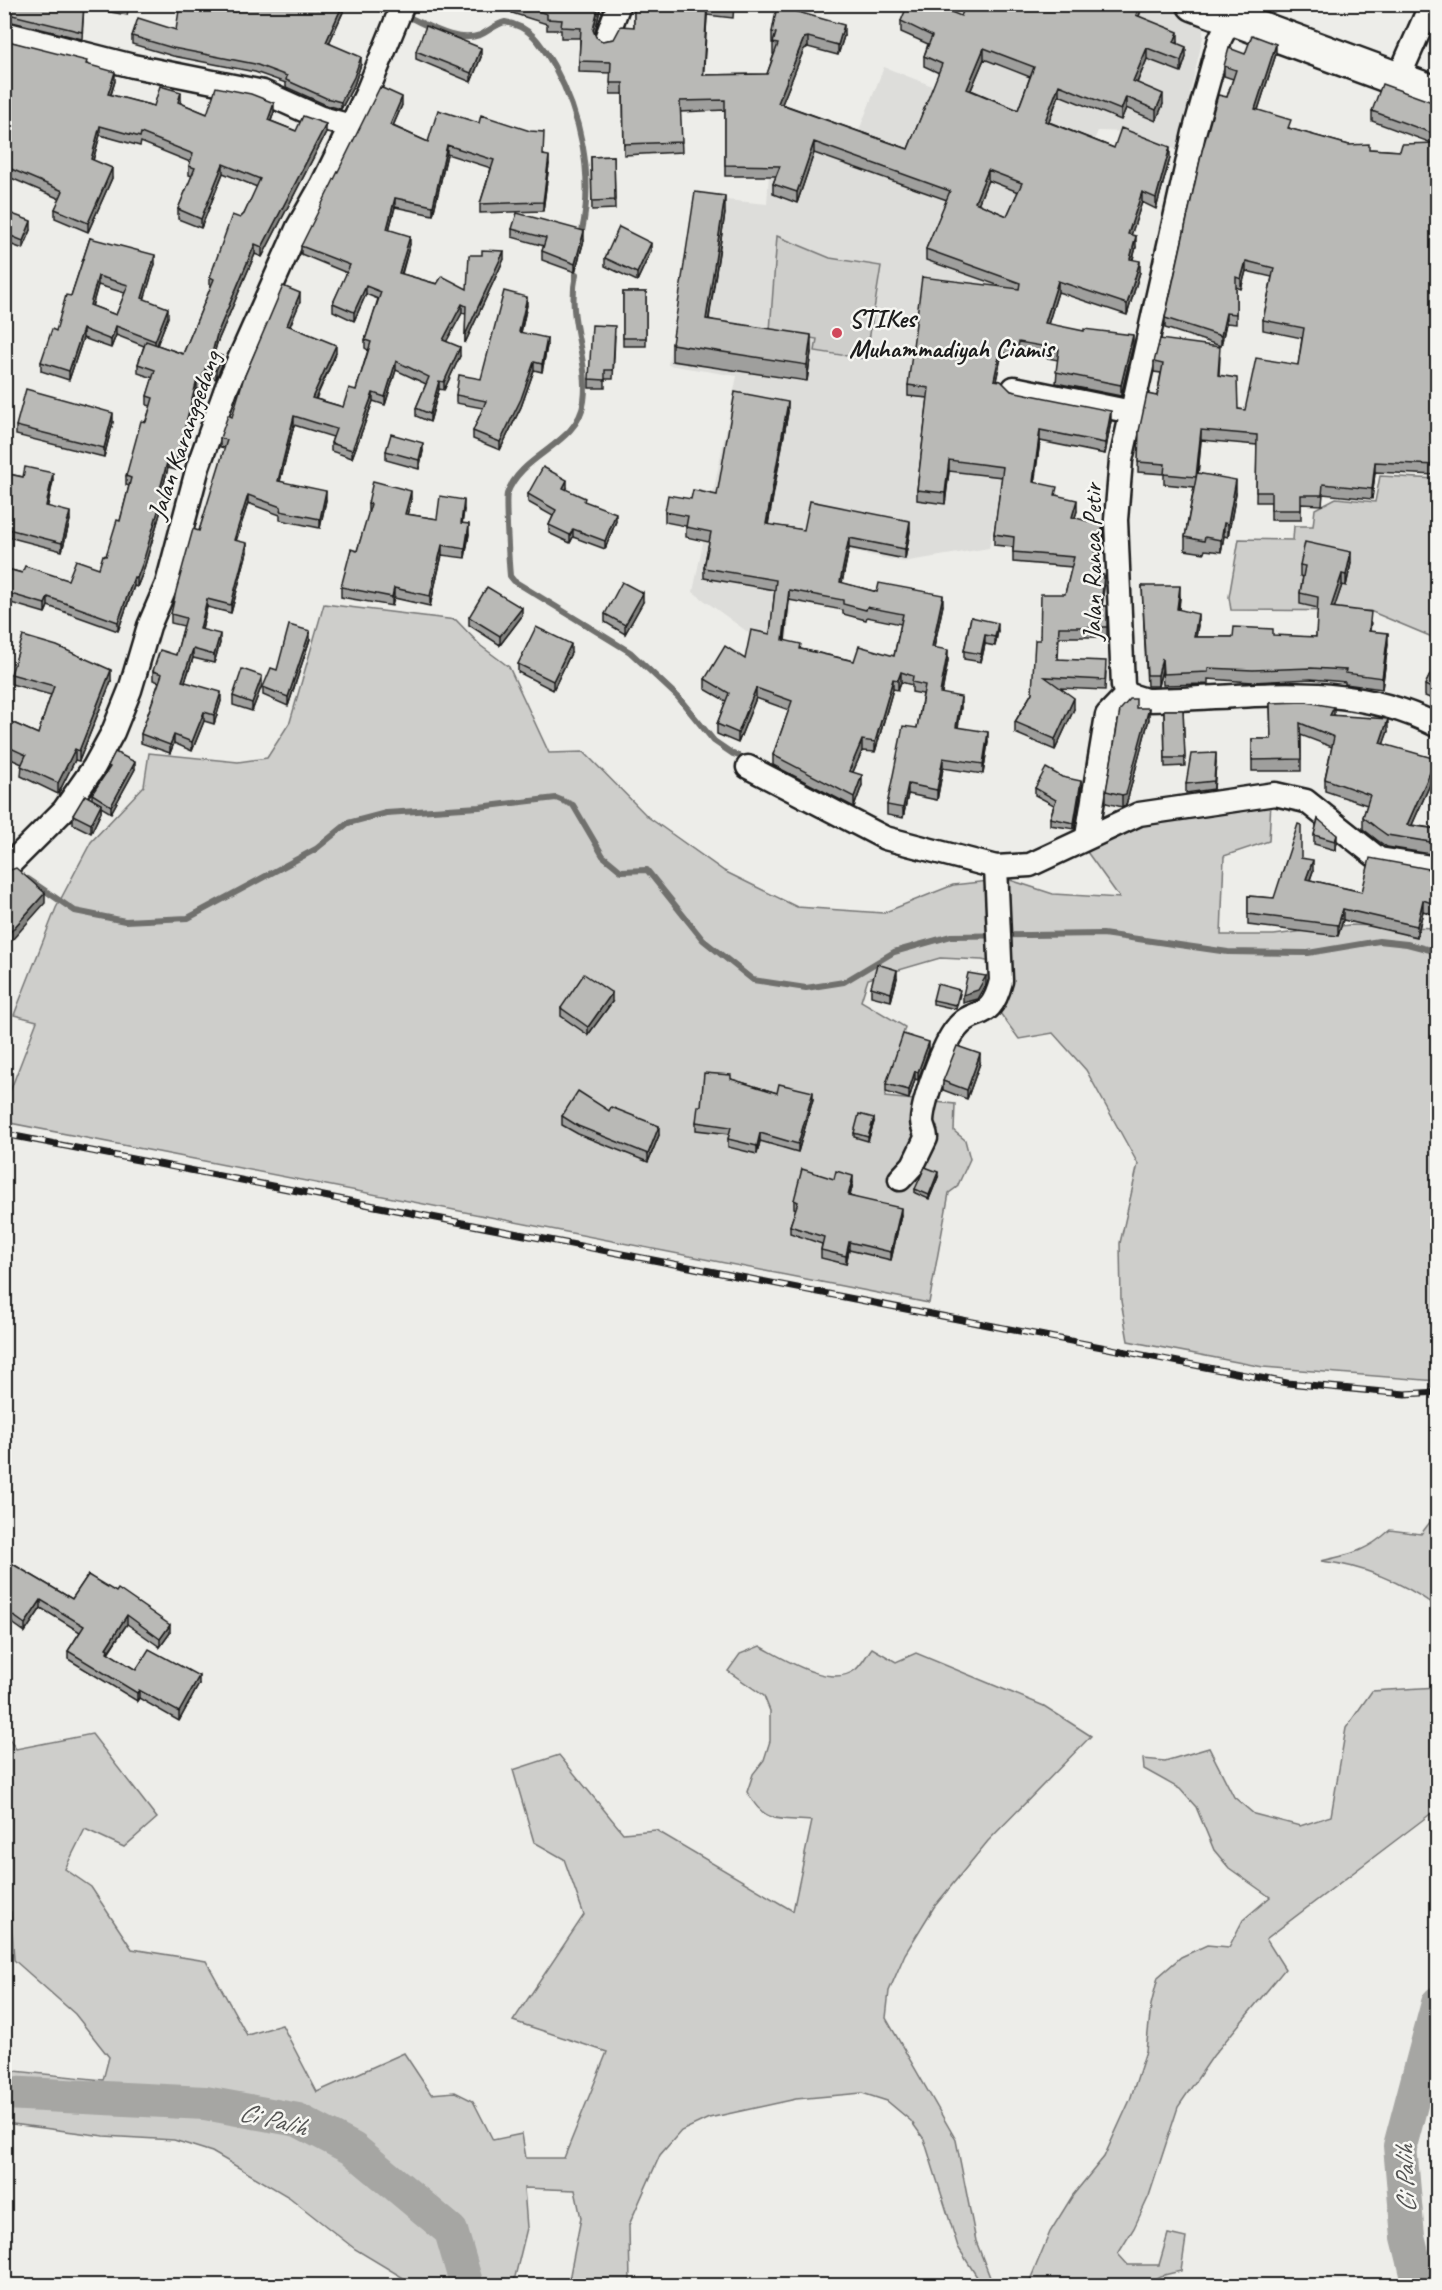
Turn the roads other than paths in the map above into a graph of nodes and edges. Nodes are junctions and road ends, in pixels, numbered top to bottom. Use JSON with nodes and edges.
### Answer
{"nodes":[{"id":1,"x":619,"y":4,"type":"edge"},
{"id":2,"x":1194,"y":4,"type":"edge"},
{"id":3,"x":1431,"y":4,"type":"edge"},
{"id":4,"x":401,"y":11,"type":"edge"},
{"id":5,"x":1231,"y":18,"type":"junction"},
{"id":6,"x":4,"y":33,"type":"edge"},
{"id":7,"x":606,"y":39,"type":"edge"},
{"id":8,"x":1398,"y":79,"type":"junction"},
{"id":9,"x":1437,"y":94,"type":"edge"},
{"id":10,"x":351,"y":126,"type":"junction"},
{"id":11,"x":1014,"y":388,"type":"dead end"},
{"id":12,"x":1132,"y":411,"type":"junction"},
{"id":13,"x":1127,"y":694,"type":"junction"},
{"id":14,"x":1437,"y":726,"type":"edge"},
{"id":15,"x":748,"y":768,"type":"dead end"},
{"id":16,"x":1087,"y":836,"type":"junction"},
{"id":17,"x":996,"y":867,"type":"junction"},
{"id":18,"x":1437,"y":868,"type":"edge"},
{"id":19,"x":4,"y":870,"type":"edge"},
{"id":20,"x":900,"y":1179,"type":"dead end"}],
"edges":[{"from":1,"to":7,"type":"street"},
{"from":2,"to":5,"type":"main road"},
{"from":3,"to":8,"type":"street"},
{"from":4,"to":10,"type":"street","name":"Jalan Karanggedang"},
{"from":5,"to":8,"type":"main road"},
{"from":5,"to":12,"type":"street","name":"Jalan Ranca Petir"},
{"from":6,"to":10,"type":"street"},
{"from":8,"to":9,"type":"main road"},
{"from":10,"to":19,"type":"street","name":"Jalan Karanggedang"},
{"from":11,"to":12,"type":"street"},
{"from":12,"to":13,"type":"street","name":"Jalan Ranca Petir"},
{"from":13,"to":14,"type":"street"},
{"from":13,"to":16,"type":"street"},
{"from":15,"to":17,"type":"street"},
{"from":16,"to":17,"type":"street"},
{"from":16,"to":18,"type":"street"},
{"from":17,"to":20,"type":"street"}]}
